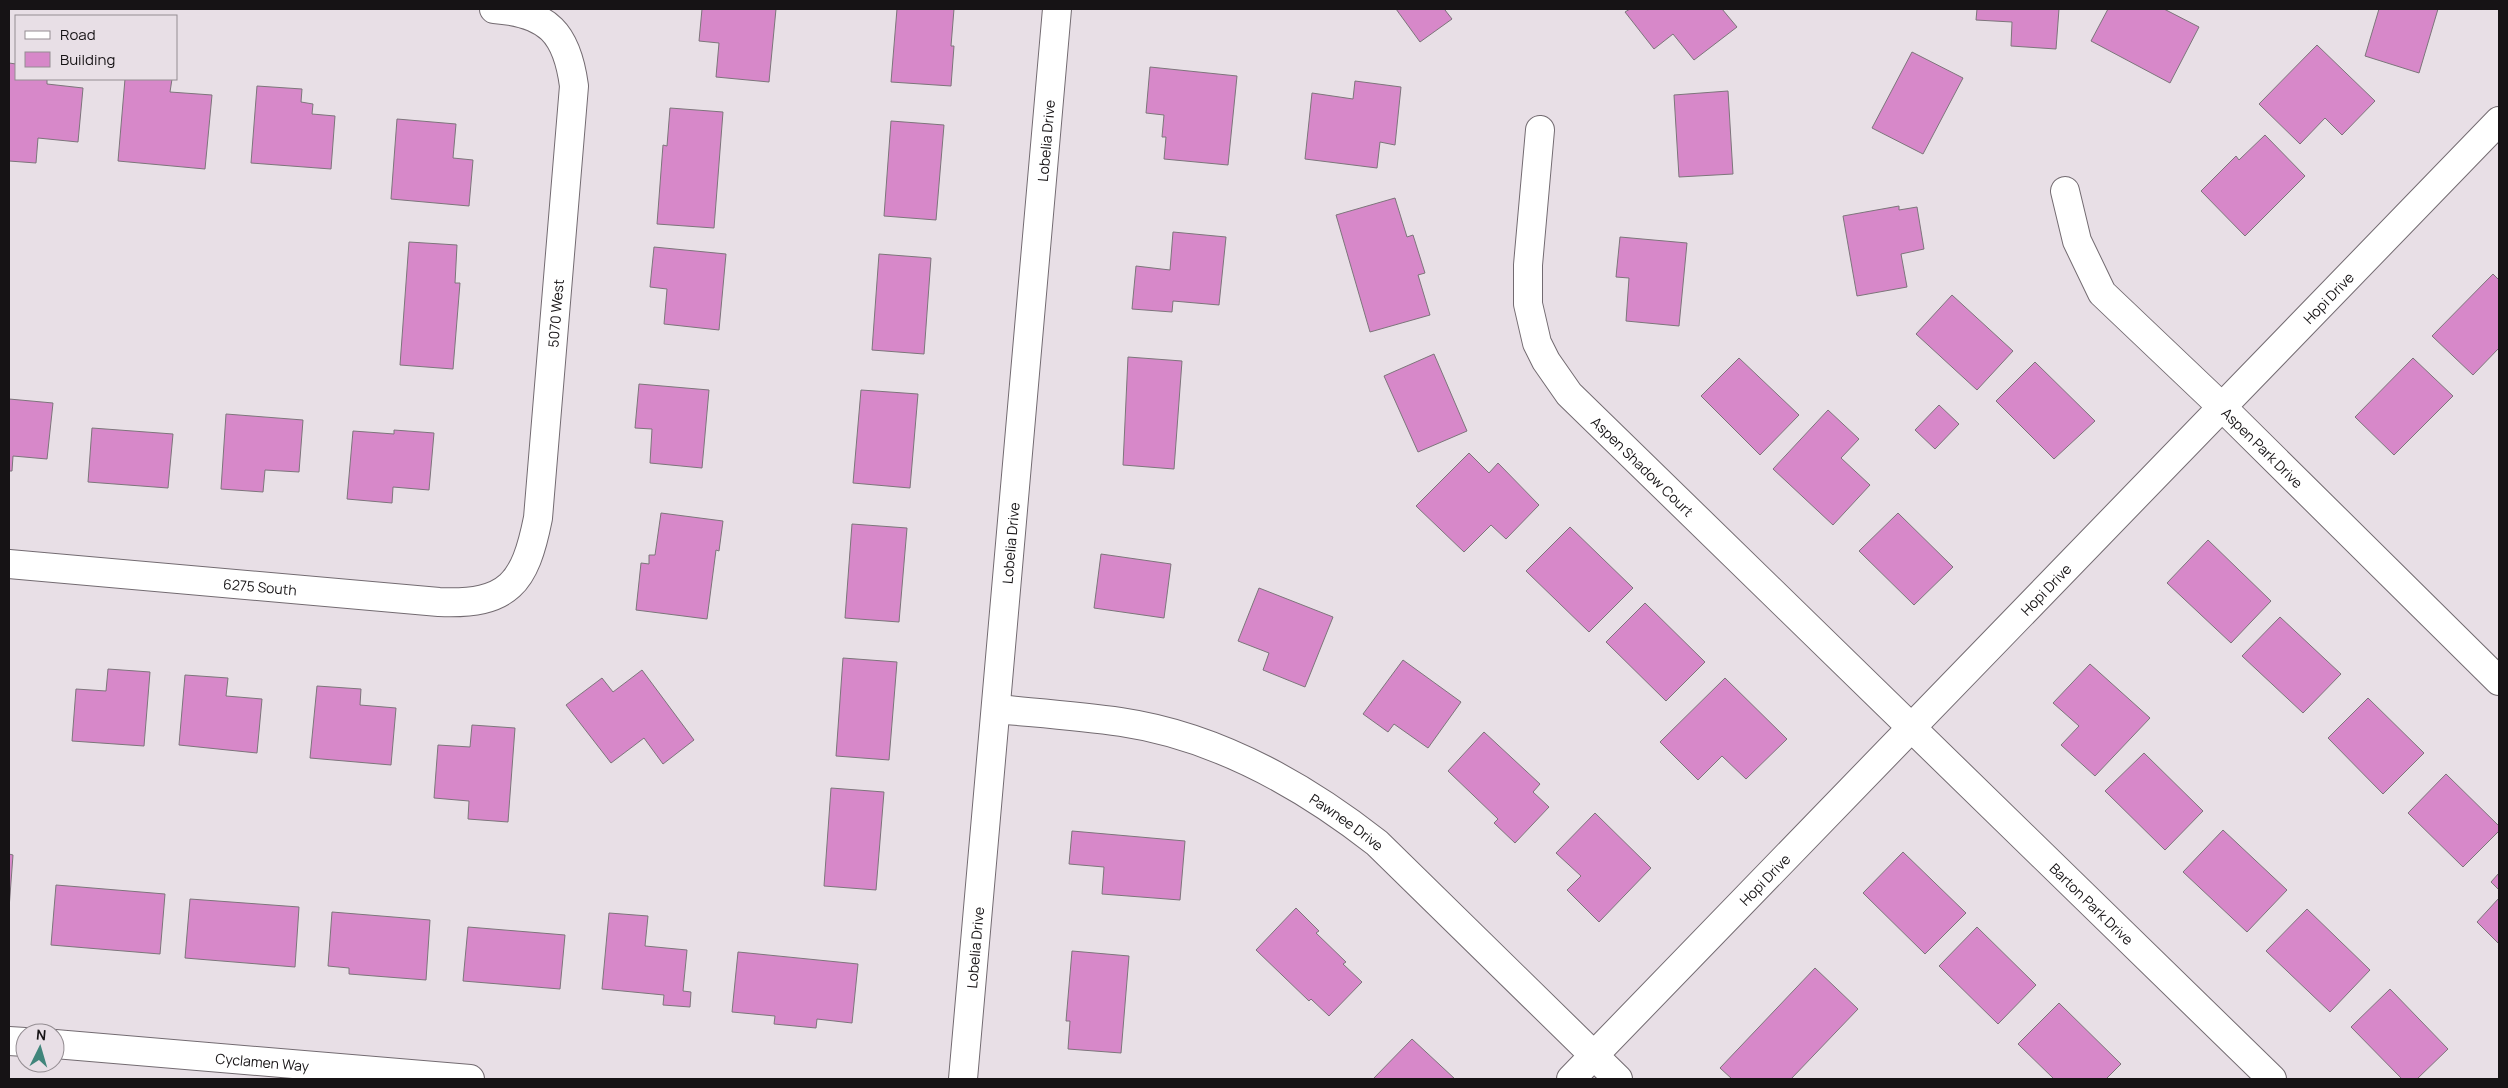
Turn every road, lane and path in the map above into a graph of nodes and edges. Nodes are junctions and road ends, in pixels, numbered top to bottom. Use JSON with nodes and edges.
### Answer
{"nodes":[{"id":1,"x":494,"y":9,"type":"edge"},
{"id":2,"x":1057,"y":9,"type":"edge"},
{"id":3,"x":2499,"y":121,"type":"edge"},
{"id":4,"x":1540,"y":130,"type":"dead end"},
{"id":5,"x":2065,"y":191,"type":"dead end"},
{"id":6,"x":2223,"y":408,"type":"junction"},
{"id":7,"x":9,"y":564,"type":"edge"},
{"id":8,"x":509,"y":588,"type":"joint"},
{"id":9,"x":2499,"y":682,"type":"edge"},
{"id":10,"x":996,"y":709,"type":"junction"},
{"id":11,"x":1912,"y":728,"type":"junction"},
{"id":12,"x":65,"y":1045,"type":"edge"},
{"id":13,"x":1594,"y":1057,"type":"junction"},
{"id":14,"x":462,"y":1079,"type":"edge"},
{"id":15,"x":963,"y":1079,"type":"edge"},
{"id":16,"x":1571,"y":1079,"type":"edge"},
{"id":17,"x":1618,"y":1079,"type":"edge"},
{"id":18,"x":2272,"y":1079,"type":"edge"}],
"edges":[{"from":1,"to":8,"type":"street","name":"5070 West"},
{"from":2,"to":10,"type":"street","name":"Lobelia Drive"},
{"from":3,"to":6,"type":"street","name":"Hopi Drive"},
{"from":4,"to":11,"type":"street","name":"Aspen Shadow Court"},
{"from":5,"to":6,"type":"street","name":"Aspen Park Drive"},
{"from":6,"to":9,"type":"street","name":"Aspen Park Drive"},
{"from":6,"to":11,"type":"street","name":"Hopi Drive"},
{"from":7,"to":8,"type":"street","name":"6275 South"},
{"from":10,"to":13,"type":"street","name":"Pawnee Drive"},
{"from":10,"to":15,"type":"street","name":"Lobelia Drive"},
{"from":11,"to":13,"type":"street","name":"Hopi Drive"},
{"from":11,"to":18,"type":"street","name":"Barton Park Drive"},
{"from":12,"to":14,"type":"street","name":"Cyclamen Way"},
{"from":13,"to":16,"type":"street","name":"Hopi Drive"},
{"from":13,"to":17,"type":"street","name":"Pawnee Drive"}]}
